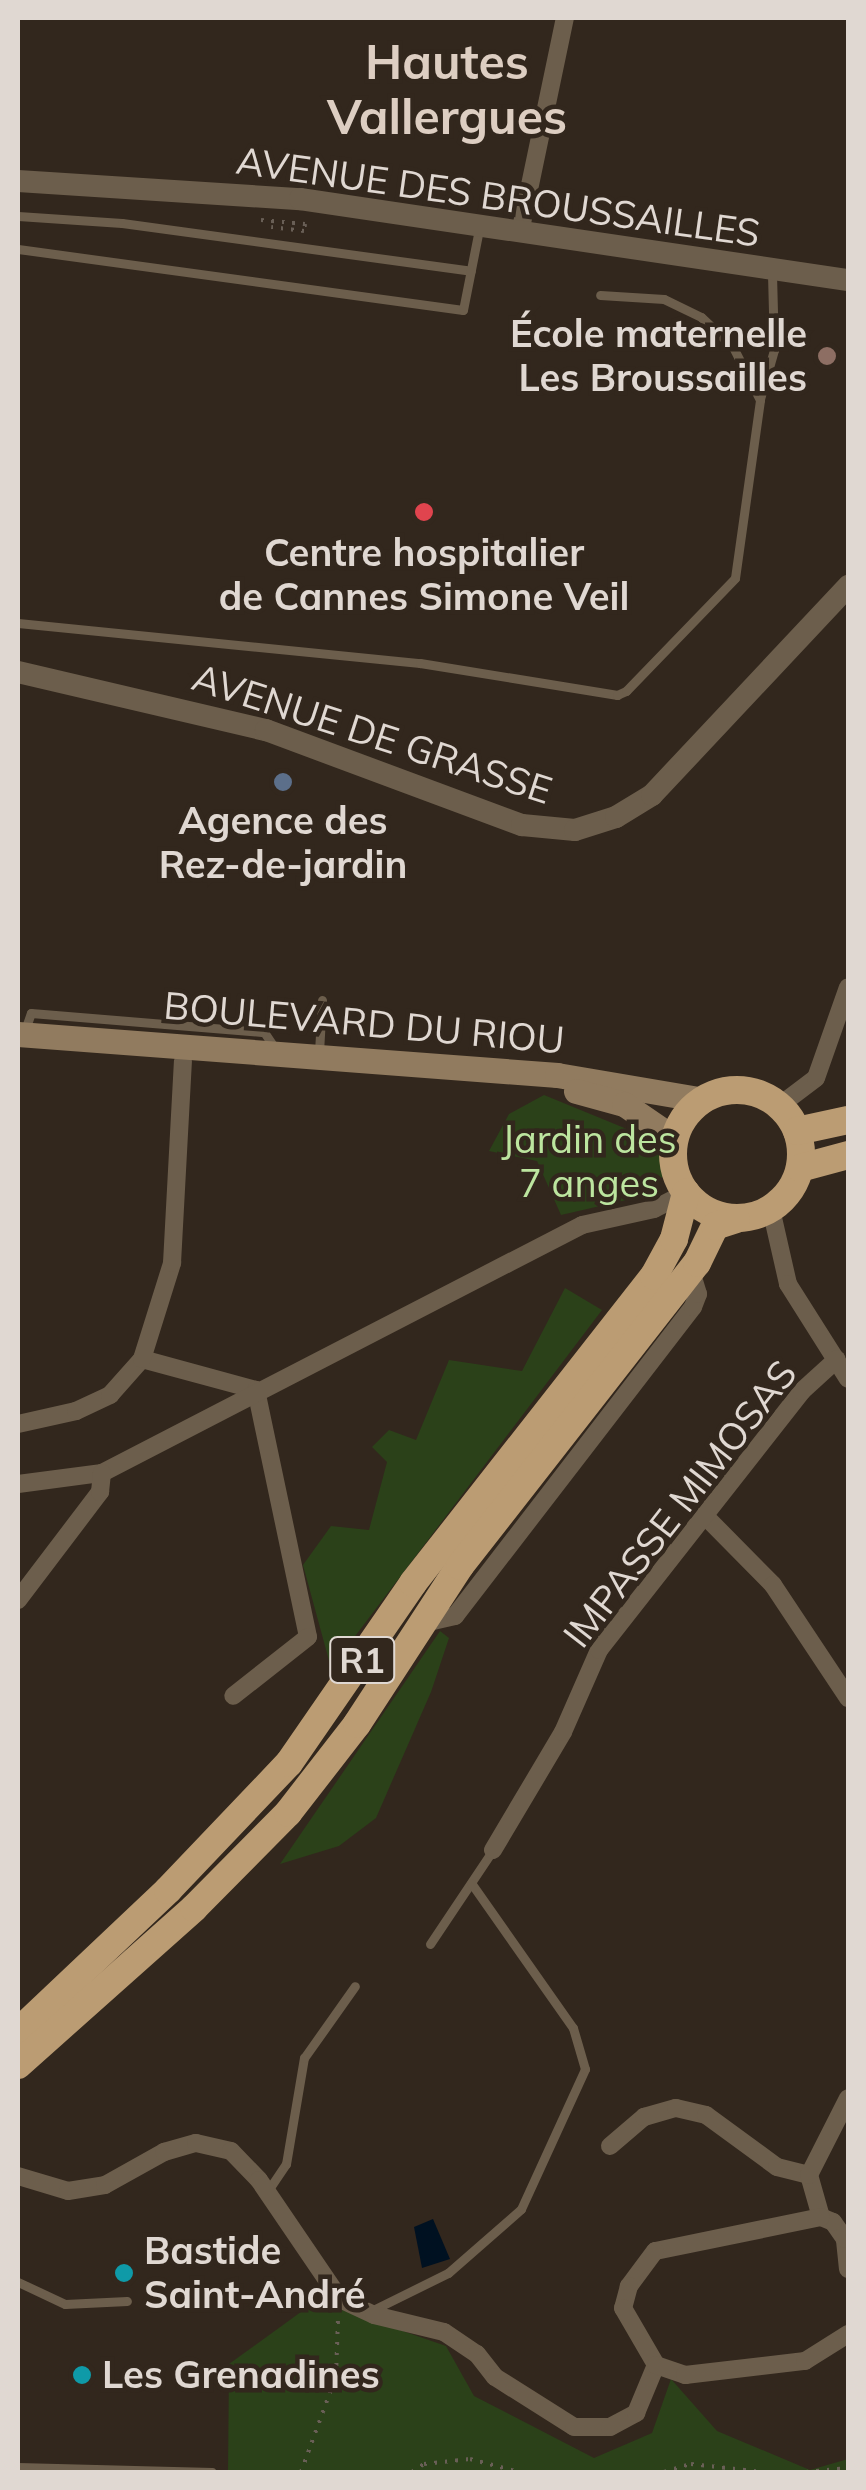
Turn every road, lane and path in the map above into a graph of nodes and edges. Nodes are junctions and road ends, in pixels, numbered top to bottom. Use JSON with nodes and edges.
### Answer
{"nodes":[{"id":1,"x":564,"y":18,"type":"edge"},
{"id":2,"x":18,"y":181,"type":"edge"},
{"id":3,"x":18,"y":216,"type":"edge"},
{"id":4,"x":480,"y":223,"type":"junction"},
{"id":5,"x":521,"y":228,"type":"junction"},
{"id":6,"x":18,"y":249,"type":"edge"},
{"id":7,"x":772,"y":269,"type":"junction"},
{"id":8,"x":470,"y":271,"type":"junction"},
{"id":9,"x":848,"y":280,"type":"edge"},
{"id":10,"x":600,"y":294,"type":"dead end"},
{"id":11,"x":760,"y":402,"type":"junction"},
{"id":12,"x":848,"y":586,"type":"edge"},
{"id":13,"x":18,"y":623,"type":"edge"},
{"id":14,"x":18,"y":672,"type":"edge"},
{"id":15,"x":848,"y":986,"type":"edge"},
{"id":16,"x":322,"y":1000,"type":"dead end"},
{"id":17,"x":19,"y":1040,"type":"edge"},
{"id":18,"x":319,"y":1055,"type":"junction"},
{"id":19,"x":183,"y":1061,"type":"junction"},
{"id":20,"x":702,"y":1100,"type":"junction"},
{"id":21,"x":779,"y":1106,"type":"junction"},
{"id":22,"x":848,"y":1120,"type":"edge"},
{"id":23,"x":797,"y":1131,"type":"junction"},
{"id":24,"x":675,"y":1139,"type":"junction"},
{"id":25,"x":848,"y":1155,"type":"edge"},
{"id":26,"x":800,"y":1168,"type":"junction"},
{"id":27,"x":686,"y":1192,"type":"junction"},
{"id":28,"x":771,"y":1209,"type":"junction"},
{"id":29,"x":736,"y":1218,"type":"junction"},
{"id":30,"x":142,"y":1359,"type":"junction"},
{"id":31,"x":837,"y":1359,"type":"junction"},
{"id":32,"x":848,"y":1378,"type":"edge"},
{"id":33,"x":256,"y":1390,"type":"junction"},
{"id":34,"x":18,"y":1424,"type":"edge"},
{"id":35,"x":102,"y":1473,"type":"junction"},
{"id":36,"x":18,"y":1484,"type":"edge"},
{"id":37,"x":707,"y":1518,"type":"junction"},
{"id":38,"x":18,"y":1600,"type":"edge"},
{"id":39,"x":233,"y":1696,"type":"dead end"},
{"id":40,"x":848,"y":1698,"type":"edge"},
{"id":41,"x":494,"y":1850,"type":"joint"},
{"id":42,"x":472,"y":1883,"type":"junction"},
{"id":43,"x":430,"y":1944,"type":"dead end"},
{"id":44,"x":355,"y":1986,"type":"dead end"},
{"id":45,"x":18,"y":2032,"type":"edge"},
{"id":46,"x":18,"y":2066,"type":"edge"},
{"id":47,"x":848,"y":2098,"type":"edge"},
{"id":48,"x":610,"y":2146,"type":"dead end"},
{"id":49,"x":809,"y":2175,"type":"junction"},
{"id":50,"x":18,"y":2177,"type":"edge"},
{"id":51,"x":266,"y":2192,"type":"junction"},
{"id":52,"x":821,"y":2217,"type":"junction"},
{"id":53,"x":846,"y":2239,"type":"edge"},
{"id":54,"x":848,"y":2269,"type":"edge"},
{"id":55,"x":18,"y":2282,"type":"edge"},
{"id":56,"x":340,"y":2299,"type":"junction"},
{"id":57,"x":127,"y":2301,"type":"dead end"},
{"id":58,"x":367,"y":2312,"type":"junction"},
{"id":59,"x":848,"y":2334,"type":"edge"},
{"id":60,"x":656,"y":2365,"type":"junction"},
{"id":61,"x":18,"y":2467,"type":"edge"},
{"id":62,"x":848,"y":2468,"type":"edge"},
{"id":63,"x":212,"y":2472,"type":"edge"},
{"id":64,"x":301,"y":2472,"type":"edge"},
{"id":65,"x":412,"y":2472,"type":"edge"},
{"id":66,"x":520,"y":2472,"type":"edge"},
{"id":67,"x":664,"y":2472,"type":"edge"},
{"id":68,"x":763,"y":2472,"type":"edge"},
{"id":69,"x":806,"y":2472,"type":"edge"}],
"edges":[{"from":1,"to":5,"type":"street"},
{"from":2,"to":4,"type":"street","name":"AVENUE DES BROUSSAILLES"},
{"from":3,"to":8,"type":"lane"},
{"from":4,"to":5,"type":"street","name":"AVENUE DES BROUSSAILLES"},
{"from":4,"to":8,"type":"lane"},
{"from":5,"to":7,"type":"street","name":"AVENUE DES BROUSSAILLES"},
{"from":6,"to":8,"type":"lane"},
{"from":7,"to":9,"type":"street","name":"AVENUE DES BROUSSAILLES"},
{"from":7,"to":11,"type":"lane"},
{"from":10,"to":11,"type":"lane"},
{"from":11,"to":13,"type":"lane"},
{"from":12,"to":14,"type":"street","name":"AVENUE DE GRASSE"},
{"from":15,"to":21,"type":"street"},
{"from":16,"to":18,"type":"lane"},
{"from":17,"to":18,"type":"main road","name":"BOULEVARD DU RIOU"},
{"from":17,"to":19,"type":"main road","name":"BOULEVARD DU RIOU"},
{"from":18,"to":20,"type":"main road","name":"BOULEVARD DU RIOU"},
{"from":19,"to":24,"type":"main road","name":"BOULEVARD DU RIOU"},
{"from":19,"to":30,"type":"street"},
{"from":20,"to":21,"type":"highway"},
{"from":20,"to":24,"type":"highway"},
{"from":21,"to":23,"type":"highway"},
{"from":22,"to":23,"type":"highway"},
{"from":23,"to":26,"type":"highway"},
{"from":24,"to":27,"type":"highway"},
{"from":25,"to":26,"type":"highway"},
{"from":26,"to":28,"type":"highway"},
{"from":27,"to":29,"type":"highway"},
{"from":27,"to":33,"type":"street"},
{"from":27,"to":45,"type":"highway","number":"R1"},
{"from":28,"to":29,"type":"highway"},
{"from":28,"to":31,"type":"street"},
{"from":29,"to":46,"type":"highway","number":"R1"},
{"from":30,"to":33,"type":"street"},
{"from":30,"to":34,"type":"street"},
{"from":31,"to":32,"type":"street"},
{"from":31,"to":37,"type":"street","name":"IMPASSE MIMOSAS"},
{"from":33,"to":35,"type":"street"},
{"from":33,"to":39,"type":"street"},
{"from":35,"to":36,"type":"street"},
{"from":35,"to":38,"type":"street"},
{"from":37,"to":40,"type":"street"},
{"from":37,"to":41,"type":"street","name":"IMPASSE MIMOSAS"},
{"from":41,"to":42,"type":"lane"},
{"from":42,"to":43,"type":"lane"},
{"from":42,"to":58,"type":"lane"},
{"from":44,"to":51,"type":"lane"},
{"from":47,"to":49,"type":"street"},
{"from":48,"to":49,"type":"street"},
{"from":49,"to":52,"type":"street"},
{"from":50,"to":51,"type":"street"},
{"from":51,"to":56,"type":"street"},
{"from":52,"to":53,"type":"street"},
{"from":52,"to":60,"type":"street"},
{"from":53,"to":54,"type":"street"},
{"from":55,"to":57,"type":"lane"},
{"from":56,"to":58,"type":"street"},
{"from":56,"to":64,"type":"path"},
{"from":58,"to":60,"type":"street"},
{"from":59,"to":60,"type":"street"},
{"from":61,"to":63,"type":"lane"},
{"from":62,"to":69,"type":"path"},
{"from":65,"to":66,"type":"path"},
{"from":67,"to":68,"type":"path"}]}
